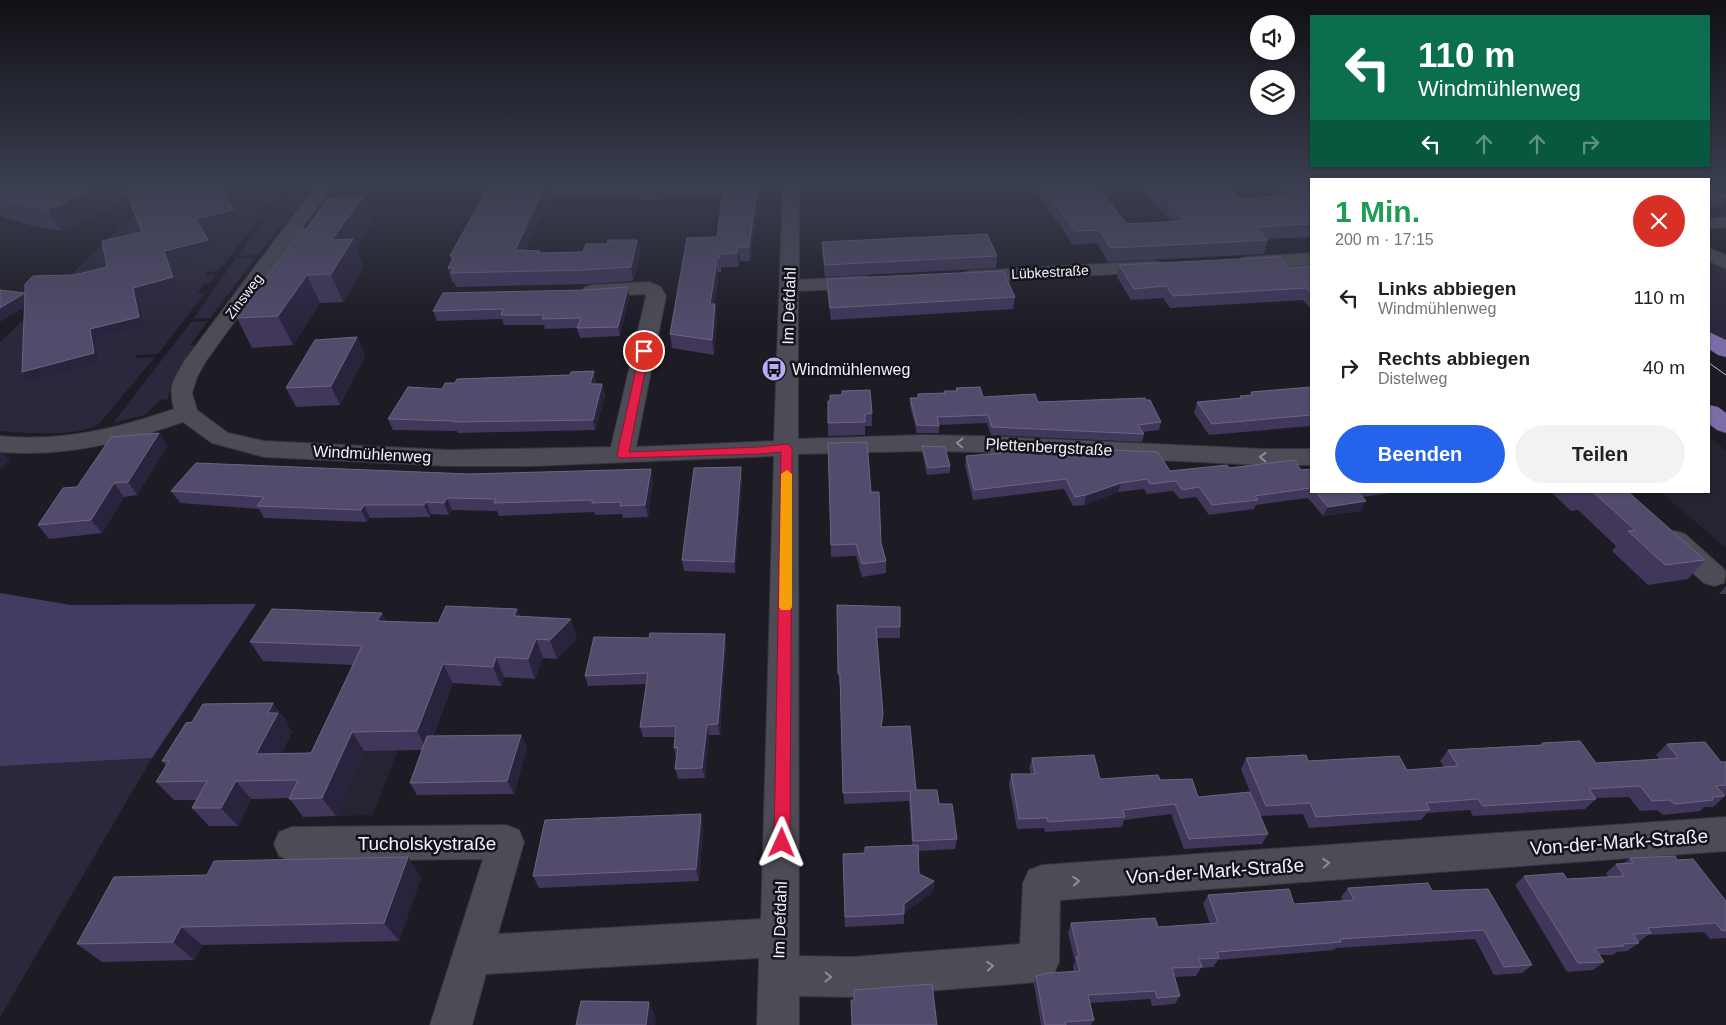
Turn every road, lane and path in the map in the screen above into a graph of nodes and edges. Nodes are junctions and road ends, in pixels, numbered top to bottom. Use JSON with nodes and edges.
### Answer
{"nodes":[{"id":1,"x":291,"y":232,"type":"edge"},
{"id":2,"x":792,"y":232,"type":"edge"},
{"id":3,"x":1710,"y":254,"type":"edge"},
{"id":4,"x":1310,"y":259,"type":"edge"},
{"id":5,"x":1233,"y":263,"type":"edge"},
{"id":6,"x":1726,"y":263,"type":"edge"},
{"id":7,"x":1176,"y":266,"type":"edge"},
{"id":8,"x":948,"y":278,"type":"edge"},
{"id":9,"x":879,"y":281,"type":"edge"},
{"id":10,"x":789,"y":286,"type":"junction"},
{"id":11,"x":577,"y":292,"type":"edge"},
{"id":12,"x":1710,"y":340,"type":"edge"},
{"id":13,"x":1726,"y":350,"type":"edge"},
{"id":14,"x":186,"y":413,"type":"junction"},
{"id":15,"x":1710,"y":413,"type":"edge"},
{"id":16,"x":1726,"y":425,"type":"edge"},
{"id":17,"x":0,"y":444,"type":"edge"},
{"id":18,"x":787,"y":448,"type":"junction"},
{"id":19,"x":622,"y":455,"type":"junction"},
{"id":20,"x":1310,"y":457,"type":"edge"},
{"id":21,"x":1656,"y":525,"type":"edge"},
{"id":22,"x":1714,"y":576,"type":"dead end"},
{"id":23,"x":1726,"y":834,"type":"edge"},
{"id":24,"x":292,"y":844,"type":"dead end"},
{"id":25,"x":781,"y":937,"type":"junction"},
{"id":26,"x":472,"y":955,"type":"junction"},
{"id":27,"x":779,"y":976,"type":"junction"},
{"id":28,"x":451,"y":1025,"type":"edge"},
{"id":29,"x":778,"y":1025,"type":"edge"}],
"edges":[{"from":1,"to":14,"type":"street","name":"Zinsweg"},
{"from":2,"to":10,"type":"street","name":"Im Defdahl"},
{"from":3,"to":6,"type":"street"},
{"from":4,"to":5,"type":"street"},
{"from":7,"to":8,"type":"street","name":"Lübkestraße"},
{"from":9,"to":10,"type":"street"},
{"from":10,"to":18,"type":"street","name":"Im Defdahl"},
{"from":11,"to":19,"type":"street"},
{"from":12,"to":13,"type":"main road"},
{"from":14,"to":17,"type":"street"},
{"from":14,"to":19,"type":"street","name":"Windmühlenweg"},
{"from":15,"to":16,"type":"main road"},
{"from":18,"to":19,"type":"street","name":"Windmühlenweg"},
{"from":20,"to":18,"type":"street","name":"Plettenbergstraße","one_way":true},
{"from":18,"to":25,"type":"street","name":"Im Defdahl"},
{"from":21,"to":22,"type":"street"},
{"from":27,"to":23,"type":"street","name":"Von-der-Mark-Straße","one_way":true},
{"from":24,"to":26,"type":"street","name":"Tucholskystraße"},
{"from":25,"to":26,"type":"street"},
{"from":25,"to":27,"type":"street","name":"Im Defdahl"},
{"from":26,"to":28,"type":"street","name":"Tucholskystraße"},
{"from":27,"to":29,"type":"street","name":"Im Defdahl"}]}
